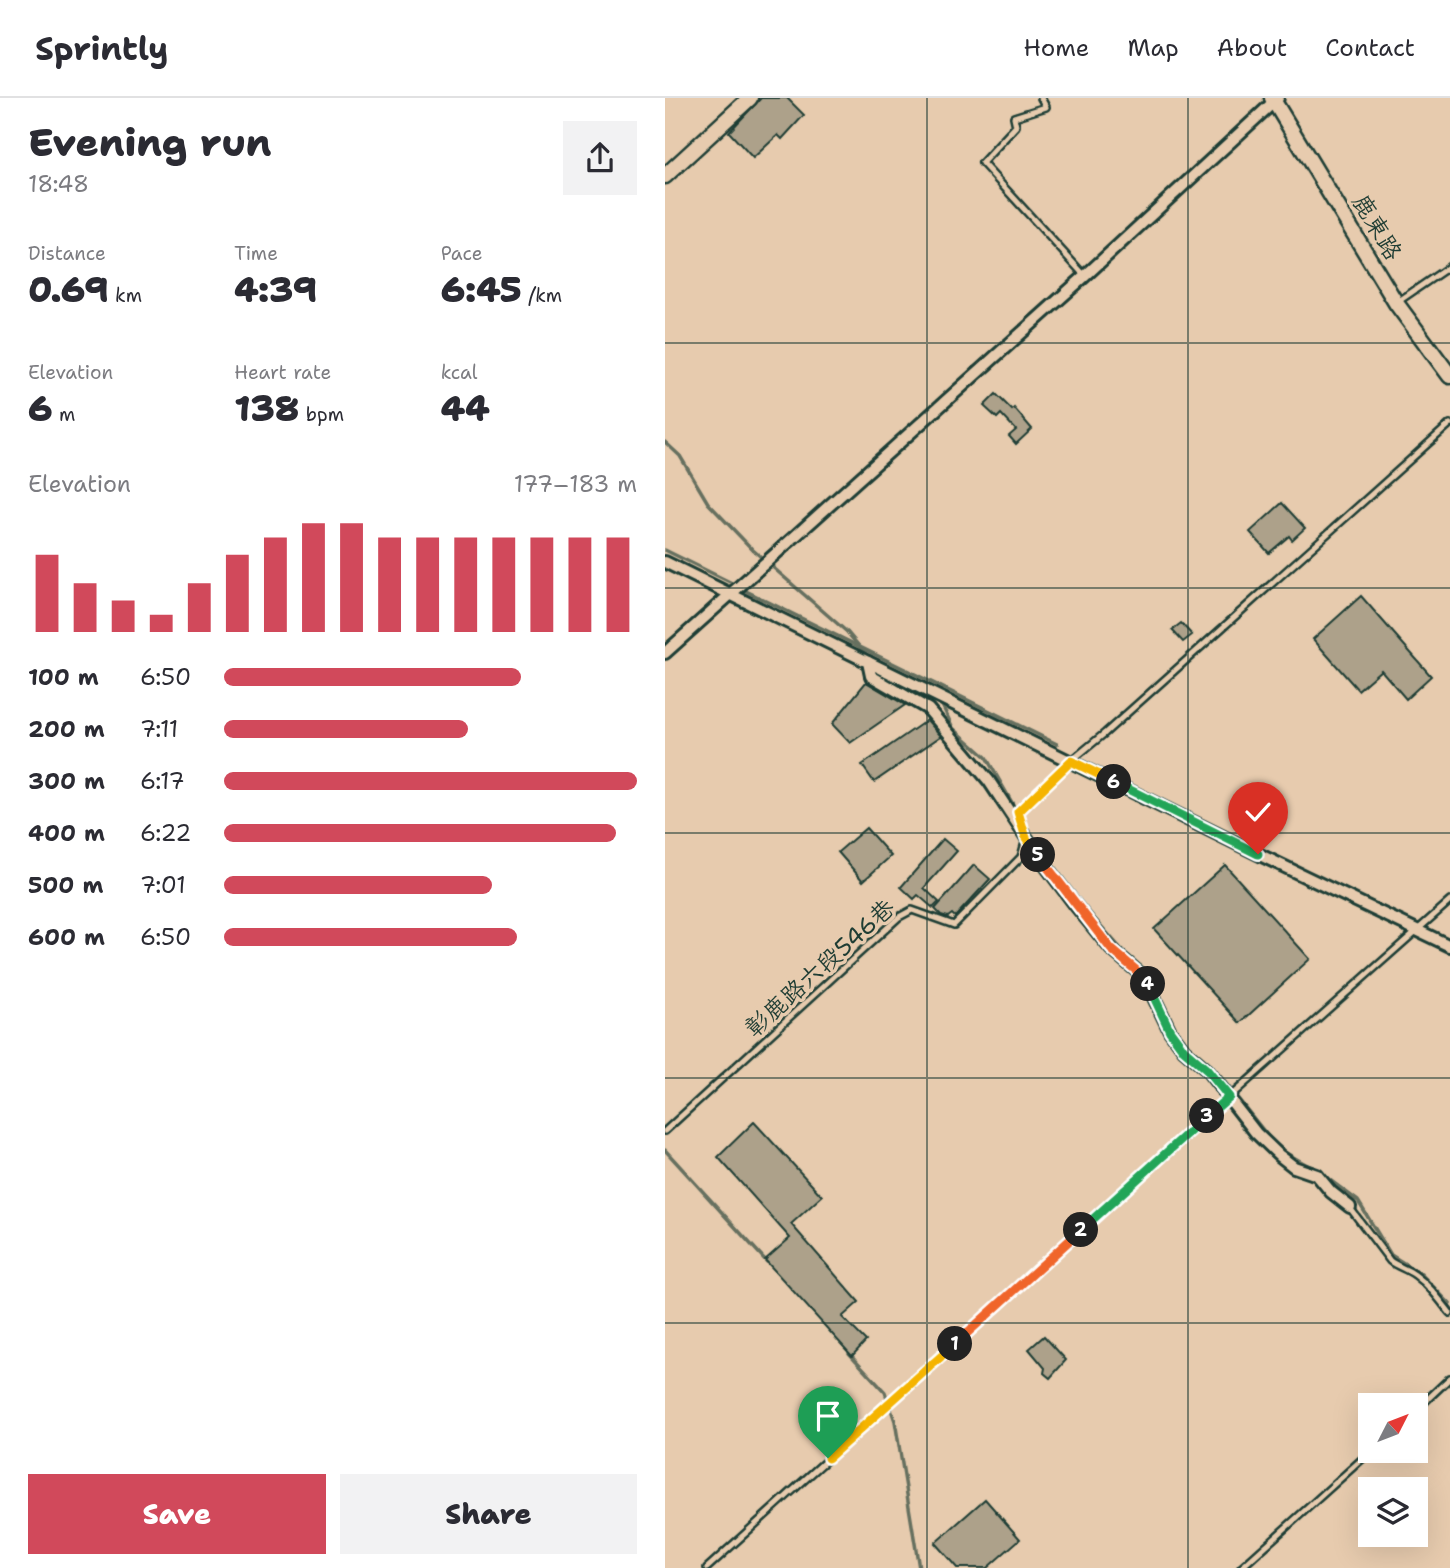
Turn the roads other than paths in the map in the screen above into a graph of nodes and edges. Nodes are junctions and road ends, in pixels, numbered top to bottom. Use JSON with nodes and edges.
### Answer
{"nodes":[{"id":1,"x":750,"y":98,"type":"edge"},
{"id":2,"x":1041,"y":98,"type":"edge"},
{"id":3,"x":1275,"y":99,"type":"edge"},
{"id":4,"x":665,"y":176,"type":"edge"},
{"id":5,"x":1450,"y":266,"type":"edge"},
{"id":6,"x":1086,"y":276,"type":"junction"},
{"id":7,"x":1396,"y":303,"type":"junction"},
{"id":8,"x":1450,"y":376,"type":"edge"},
{"id":9,"x":1450,"y":424,"type":"edge"},
{"id":10,"x":665,"y":562,"type":"edge"},
{"id":11,"x":730,"y":593,"type":"junction"},
{"id":12,"x":665,"y":653,"type":"edge"},
{"id":13,"x":868,"y":662,"type":"junction"},
{"id":14,"x":1071,"y":761,"type":"junction"},
{"id":15,"x":1026,"y":838,"type":"junction"},
{"id":16,"x":1450,"y":901,"type":"edge"},
{"id":17,"x":1418,"y":930,"type":"junction"},
{"id":18,"x":1450,"y":946,"type":"edge"},
{"id":19,"x":1229,"y":1097,"type":"junction"},
{"id":20,"x":665,"y":1131,"type":"edge"},
{"id":21,"x":1350,"y":1208,"type":"joint"},
{"id":22,"x":1450,"y":1313,"type":"edge"},
{"id":23,"x":1450,"y":1378,"type":"edge"},
{"id":24,"x":1428,"y":1399,"type":"edge"},
{"id":25,"x":1358,"y":1463,"type":"edge"},
{"id":26,"x":707,"y":1568,"type":"edge"},
{"id":27,"x":1241,"y":1568,"type":"edge"}],
"edges":[{"from":1,"to":4,"type":"street"},
{"from":2,"to":6,"type":"lane"},
{"from":3,"to":6,"type":"street"},
{"from":3,"to":7,"type":"street","name":"鹿東路"},
{"from":5,"to":7,"type":"lane"},
{"from":6,"to":11,"type":"street"},
{"from":7,"to":8,"type":"street","name":"鹿東路"},
{"from":9,"to":14,"type":"lane"},
{"from":10,"to":11,"type":"street"},
{"from":11,"to":12,"type":"street"},
{"from":11,"to":13,"type":"street"},
{"from":13,"to":14,"type":"street"},
{"from":13,"to":15,"type":"street"},
{"from":14,"to":15,"type":"lane"},
{"from":14,"to":17,"type":"street"},
{"from":15,"to":19,"type":"street"},
{"from":15,"to":20,"type":"lane","name":"彰鹿路六段546巷"},
{"from":16,"to":17,"type":"lane"},
{"from":17,"to":18,"type":"street"},
{"from":17,"to":19,"type":"lane"},
{"from":19,"to":21,"type":"street"},
{"from":19,"to":26,"type":"lane"},
{"from":21,"to":22,"type":"lane"},
{"from":23,"to":24,"type":"lane"},
{"from":25,"to":27,"type":"lane"}]}
